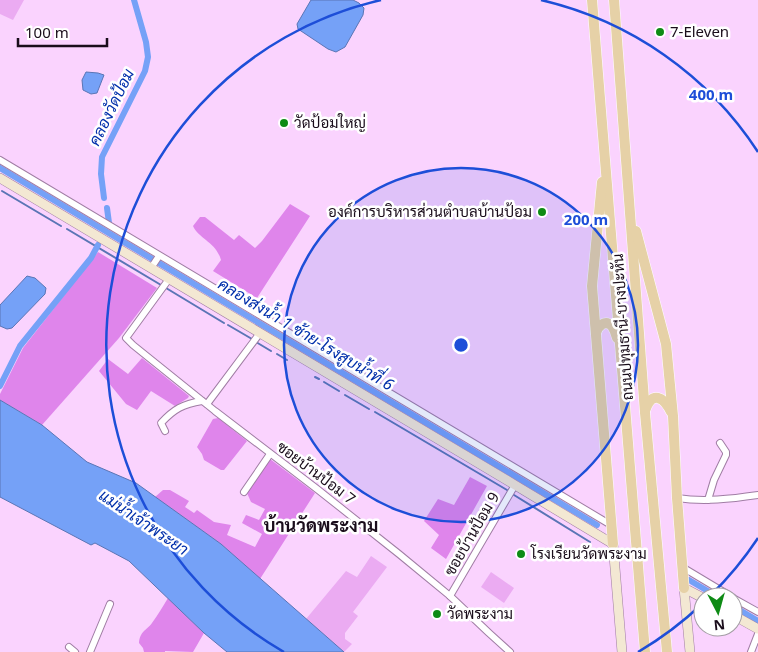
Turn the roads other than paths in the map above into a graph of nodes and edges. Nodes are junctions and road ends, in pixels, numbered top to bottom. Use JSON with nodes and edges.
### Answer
{"nodes":[{"id":1,"x":592,"y":0,"type":"edge"},
{"id":2,"x":614,"y":0,"type":"edge"},
{"id":3,"x":604,"y":154,"type":"junction"},
{"id":4,"x":0,"y":160,"type":"edge"},
{"id":5,"x":0,"y":178,"type":"edge"},
{"id":6,"x":630,"y":209,"type":"junction"},
{"id":7,"x":155,"y":262,"type":"junction"},
{"id":8,"x":169,"y":279,"type":"junction"},
{"id":9,"x":260,"y":333,"type":"junction"},
{"id":10,"x":596,"y":333,"type":"junction"},
{"id":11,"x":620,"y":346,"type":"junction"},
{"id":12,"x":205,"y":402,"type":"junction"},
{"id":13,"x":645,"y":413,"type":"junction"},
{"id":14,"x":673,"y":416,"type":"junction"},
{"id":15,"x":165,"y":431,"type":"dead end"},
{"id":16,"x":720,"y":443,"type":"dead end"},
{"id":17,"x":270,"y":454,"type":"junction"},
{"id":18,"x":515,"y":485,"type":"junction"},
{"id":19,"x":244,"y":492,"type":"dead end"},
{"id":20,"x":758,"y":495,"type":"edge"},
{"id":21,"x":677,"y":498,"type":"junction"},
{"id":22,"x":708,"y":500,"type":"junction"},
{"id":23,"x":611,"y":525,"type":"junction"},
{"id":24,"x":613,"y":544,"type":"junction"},
{"id":25,"x":682,"y":568,"type":"junction"},
{"id":26,"x":715,"y":587,"type":"edge"},
{"id":27,"x":684,"y":588,"type":"junction"},
{"id":28,"x":693,"y":593,"type":"edge"},
{"id":29,"x":450,"y":596,"type":"junction"},
{"id":30,"x":743,"y":603,"type":"edge"},
{"id":31,"x":110,"y":604,"type":"dead end"},
{"id":32,"x":758,"y":612,"type":"edge"},
{"id":33,"x":743,"y":621,"type":"edge"},
{"id":34,"x":758,"y":629,"type":"edge"},
{"id":35,"x":758,"y":634,"type":"edge"},
{"id":36,"x":70,"y":647,"type":"dead end"},
{"id":37,"x":76,"y":652,"type":"edge"},
{"id":38,"x":90,"y":652,"type":"edge"},
{"id":39,"x":510,"y":652,"type":"edge"},
{"id":40,"x":622,"y":652,"type":"edge"},
{"id":41,"x":645,"y":652,"type":"edge"},
{"id":42,"x":667,"y":652,"type":"edge"},
{"id":43,"x":690,"y":652,"type":"edge"},
{"id":44,"x":751,"y":652,"type":"edge"}],
"edges":[{"from":1,"to":3,"type":"main road","name":"ถนนปทุมธานี-บางปะหัน"},
{"from":2,"to":6,"type":"main road","name":"ถนนปทุมธานี-บางปะหัน"},
{"from":3,"to":10,"type":"main road"},
{"from":3,"to":11,"type":"main road","name":"ถนนปทุมธานี-บางปะหัน"},
{"from":4,"to":7,"type":"street"},
{"from":5,"to":7,"type":"main road"},
{"from":6,"to":13,"type":"main road","name":"ถนนปทุมธานี-บางปะหัน"},
{"from":6,"to":14,"type":"main road"},
{"from":7,"to":8,"type":"main road"},
{"from":7,"to":23,"type":"street"},
{"from":8,"to":9,"type":"main road"},
{"from":8,"to":12,"type":"street","name":"ซอยบ้านป้อม 7"},
{"from":9,"to":12,"type":"street"},
{"from":9,"to":18,"type":"main road"},
{"from":10,"to":11,"type":"main road"},
{"from":10,"to":23,"type":"main road"},
{"from":11,"to":41,"type":"main road","name":"ถนนปทุมธานี-บางปะหัน"},
{"from":12,"to":15,"type":"street"},
{"from":12,"to":17,"type":"street","name":"ซอยบ้านป้อม 7"},
{"from":13,"to":14,"type":"main road"},
{"from":13,"to":42,"type":"main road","name":"ถนนปทุมธานี-บางปะหัน"},
{"from":14,"to":21,"type":"main road"},
{"from":16,"to":22,"type":"street"},
{"from":17,"to":19,"type":"street"},
{"from":17,"to":29,"type":"street","name":"ซอยบ้านป้อม 7"},
{"from":18,"to":24,"type":"main road"},
{"from":18,"to":29,"type":"street","name":"ซอยบ้านป้อม 9"},
{"from":20,"to":22,"type":"street"},
{"from":21,"to":22,"type":"street"},
{"from":21,"to":25,"type":"main road"},
{"from":23,"to":24,"type":"main road"},
{"from":24,"to":40,"type":"main road"},
{"from":25,"to":26,"type":"street"},
{"from":25,"to":27,"type":"main road"},
{"from":27,"to":28,"type":"main road"},
{"from":27,"to":43,"type":"main road"},
{"from":29,"to":39,"type":"street","name":"ซอยบ้านป้อม 7"},
{"from":30,"to":32,"type":"street"},
{"from":31,"to":38,"type":"street"},
{"from":33,"to":34,"type":"main road"},
{"from":35,"to":44,"type":"street"},
{"from":36,"to":37,"type":"street"}]}
